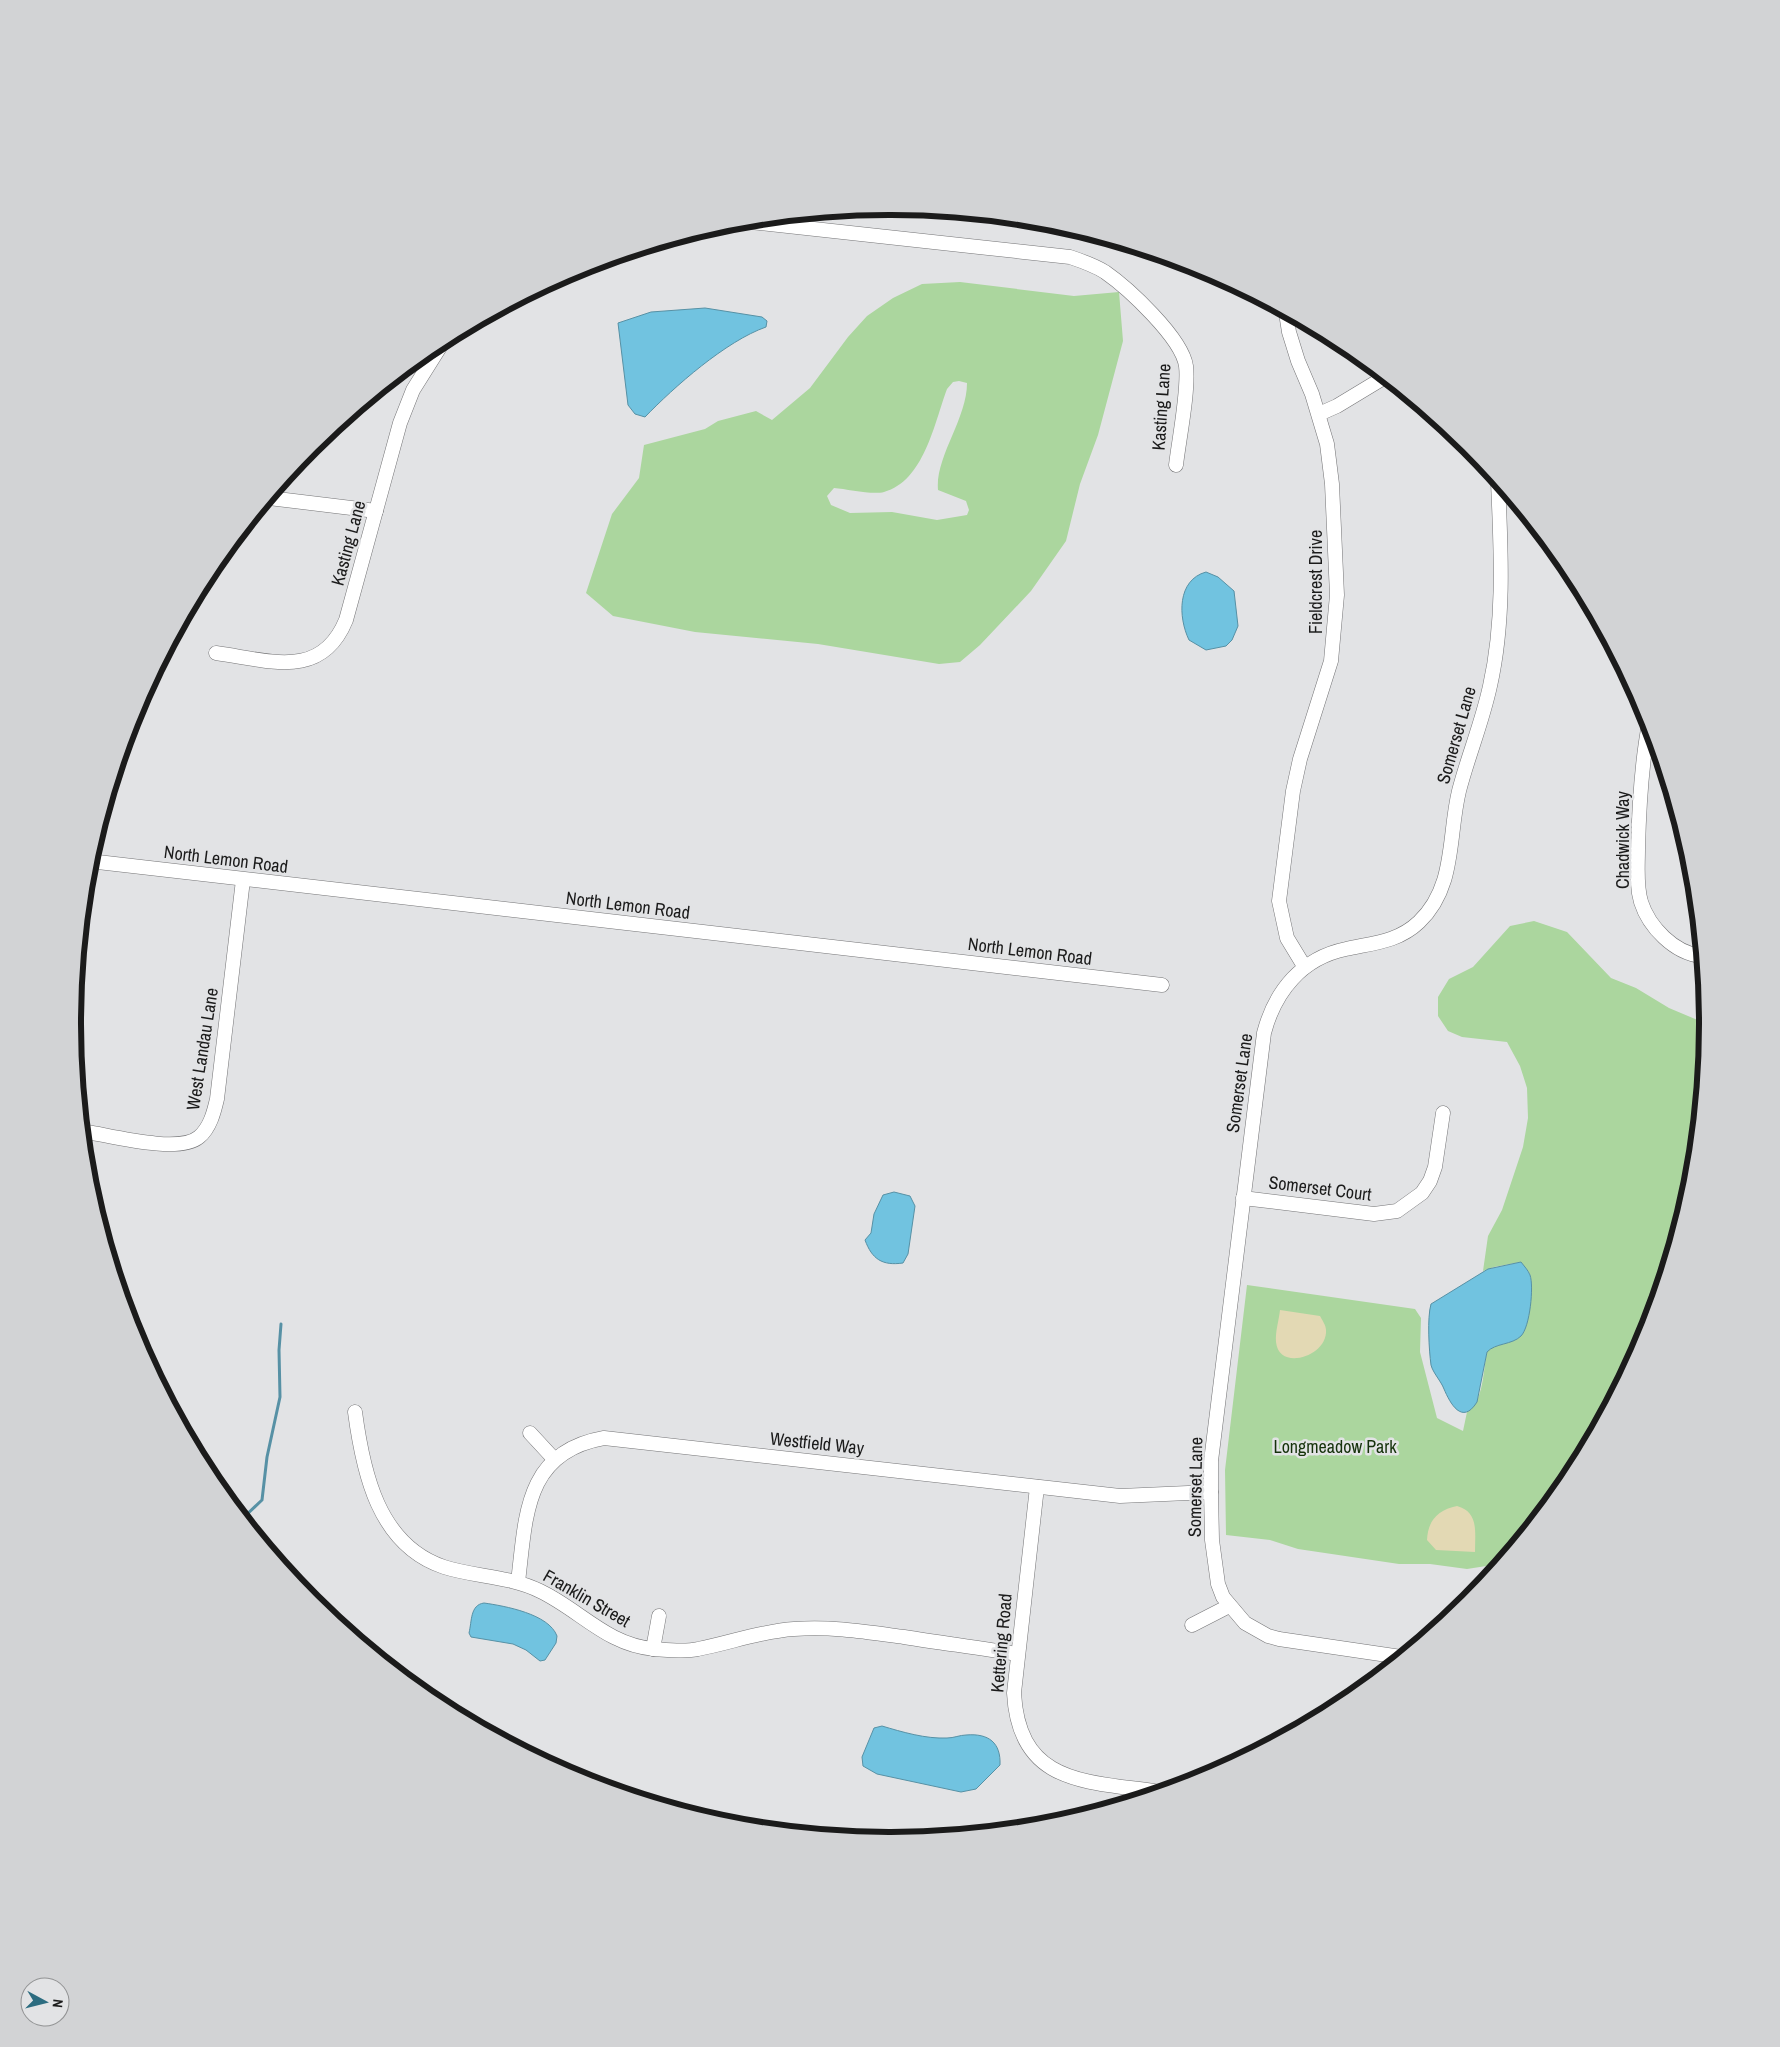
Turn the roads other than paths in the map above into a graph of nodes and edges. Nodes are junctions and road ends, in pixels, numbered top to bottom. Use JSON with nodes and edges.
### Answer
{"nodes":[{"id":1,"x":770,"y":224,"type":"edge"},
{"id":2,"x":1287,"y":319,"type":"edge"},
{"id":3,"x":424,"y":363,"type":"edge"},
{"id":4,"x":1380,"y":380,"type":"edge"},
{"id":5,"x":1319,"y":414,"type":"junction"},
{"id":6,"x":1176,"y":465,"type":"dead end"},
{"id":7,"x":1498,"y":490,"type":"edge"},
{"id":8,"x":275,"y":499,"type":"edge"},
{"id":9,"x":376,"y":511,"type":"junction"},
{"id":10,"x":216,"y":653,"type":"dead end"},
{"id":11,"x":1647,"y":739,"type":"edge"},
{"id":12,"x":98,"y":862,"type":"edge"},
{"id":13,"x":243,"y":880,"type":"junction"},
{"id":14,"x":1695,"y":954,"type":"edge"},
{"id":15,"x":1304,"y":966,"type":"junction"},
{"id":16,"x":1162,"y":985,"type":"dead end"},
{"id":17,"x":1443,"y":1113,"type":"dead end"},
{"id":18,"x":89,"y":1132,"type":"edge"},
{"id":19,"x":1243,"y":1198,"type":"junction"},
{"id":20,"x":355,"y":1412,"type":"dead end"},
{"id":21,"x":530,"y":1433,"type":"dead end"},
{"id":22,"x":554,"y":1459,"type":"junction"},
{"id":23,"x":1037,"y":1487,"type":"junction"},
{"id":24,"x":1211,"y":1492,"type":"junction"},
{"id":25,"x":518,"y":1582,"type":"junction"},
{"id":26,"x":1229,"y":1606,"type":"junction"},
{"id":27,"x":659,"y":1616,"type":"dead end"},
{"id":28,"x":1192,"y":1625,"type":"dead end"},
{"id":29,"x":653,"y":1649,"type":"junction"},
{"id":30,"x":1017,"y":1654,"type":"junction"},
{"id":31,"x":1393,"y":1656,"type":"edge"},
{"id":32,"x":1147,"y":1790,"type":"edge"}],
"edges":[{"from":1,"to":6,"type":"street","name":"Kasting Lane"},
{"from":2,"to":5,"type":"street","name":"Fieldcrest Drive"},
{"from":3,"to":9,"type":"street","name":"Kasting Lane"},
{"from":4,"to":5,"type":"street"},
{"from":5,"to":15,"type":"street","name":"Fieldcrest Drive"},
{"from":7,"to":15,"type":"street","name":"Somerset Lane"},
{"from":8,"to":9,"type":"street"},
{"from":9,"to":10,"type":"street","name":"Kasting Lane"},
{"from":11,"to":14,"type":"street","name":"Chadwick Way"},
{"from":12,"to":13,"type":"street","name":"North Lemon Road"},
{"from":13,"to":16,"type":"street","name":"North Lemon Road"},
{"from":13,"to":18,"type":"street","name":"West Landau Lane"},
{"from":15,"to":19,"type":"street","name":"Somerset Lane"},
{"from":17,"to":19,"type":"street","name":"Somerset Court"},
{"from":19,"to":24,"type":"street","name":"Somerset Lane"},
{"from":20,"to":25,"type":"street","name":"Franklin Street"},
{"from":21,"to":22,"type":"street"},
{"from":22,"to":23,"type":"street","name":"Westfield Way"},
{"from":22,"to":25,"type":"street","name":"Westfield Way"},
{"from":23,"to":24,"type":"street","name":"Westfield Way"},
{"from":23,"to":30,"type":"street","name":"Kettering Road"},
{"from":24,"to":26,"type":"street","name":"Somerset Lane"},
{"from":25,"to":29,"type":"street","name":"Franklin Street"},
{"from":26,"to":28,"type":"street"},
{"from":26,"to":31,"type":"street","name":"Somerset Lane"},
{"from":27,"to":29,"type":"street"},
{"from":29,"to":30,"type":"street","name":"Franklin Street"},
{"from":30,"to":32,"type":"street","name":"Kettering Road"}]}
